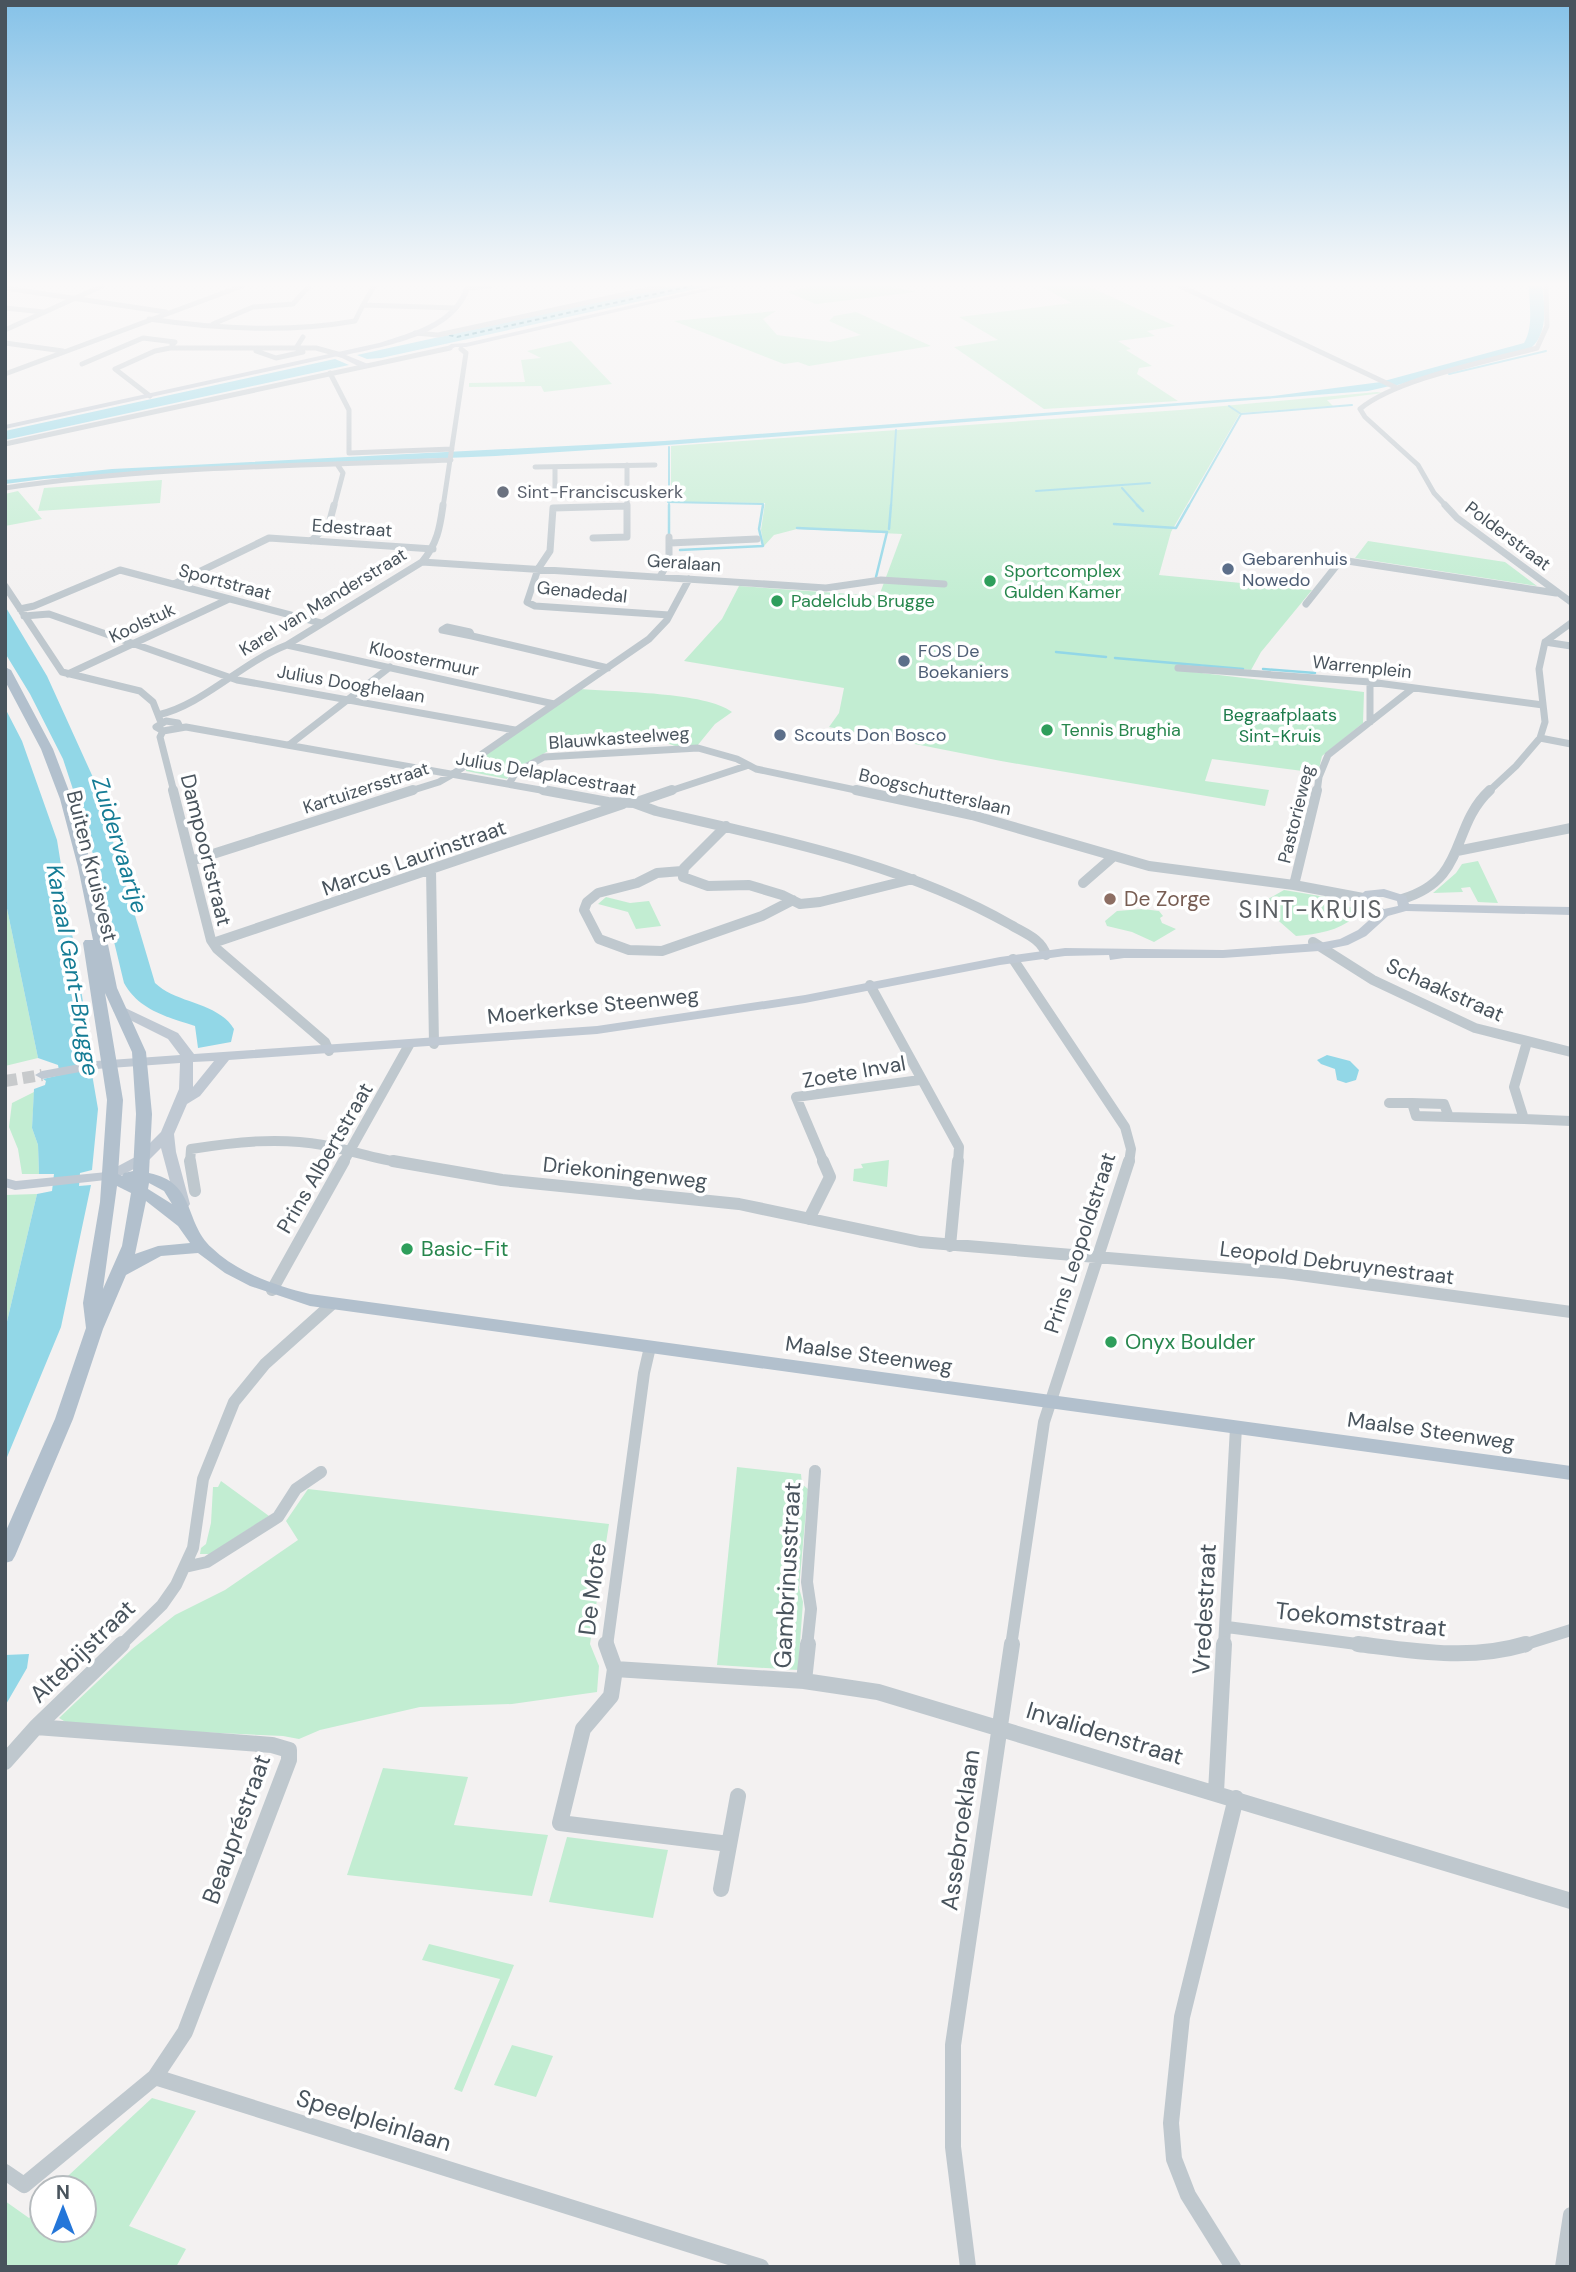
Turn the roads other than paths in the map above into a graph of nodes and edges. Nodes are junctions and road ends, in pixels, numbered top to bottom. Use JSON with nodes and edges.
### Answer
{"nodes":[{"id":1,"x":144,"y":392,"type":"edge"},
{"id":2,"x":169,"y":392,"type":"edge"},
{"id":3,"x":243,"y":392,"type":"edge"},
{"id":4,"x":340,"y":392,"type":"edge"},
{"id":5,"x":461,"y":392,"type":"edge"},
{"id":6,"x":1386,"y":392,"type":"edge"},
{"id":7,"x":150,"y":396,"type":"junction"},
{"id":8,"x":5,"y":428,"type":"edge"},
{"id":9,"x":5,"y":444,"type":"edge"},
{"id":10,"x":452,"y":454,"type":"junction"},
{"id":11,"x":337,"y":464,"type":"junction"},
{"id":12,"x":655,"y":465,"type":"dead end"},
{"id":13,"x":626,"y":466,"type":"junction"},
{"id":14,"x":535,"y":467,"type":"dead end"},
{"id":15,"x":555,"y":467,"type":"junction"},
{"id":16,"x":5,"y":488,"type":"edge"},
{"id":17,"x":626,"y":492,"type":"junction"},
{"id":18,"x":626,"y":506,"type":"junction"},
{"id":19,"x":593,"y":538,"type":"dead end"},
{"id":20,"x":757,"y":539,"type":"dead end"},
{"id":21,"x":311,"y":541,"type":"junction"},
{"id":22,"x":433,"y":549,"type":"junction"},
{"id":23,"x":422,"y":562,"type":"junction"},
{"id":24,"x":538,"y":569,"type":"junction"},
{"id":25,"x":660,"y":577,"type":"junction"},
{"id":26,"x":690,"y":579,"type":"junction"},
{"id":27,"x":174,"y":584,"type":"junction"},
{"id":28,"x":944,"y":584,"type":"dead end"},
{"id":29,"x":5,"y":586,"type":"edge"},
{"id":30,"x":1559,"y":593,"type":"junction"},
{"id":31,"x":229,"y":599,"type":"junction"},
{"id":32,"x":1571,"y":602,"type":"edge"},
{"id":33,"x":1306,"y":604,"type":"dead end"},
{"id":34,"x":22,"y":612,"type":"junction"},
{"id":35,"x":669,"y":615,"type":"junction"},
{"id":36,"x":321,"y":623,"type":"junction"},
{"id":37,"x":1571,"y":623,"type":"edge"},
{"id":38,"x":472,"y":636,"type":"dead end"},
{"id":39,"x":1545,"y":642,"type":"junction"},
{"id":40,"x":134,"y":644,"type":"junction"},
{"id":41,"x":287,"y":645,"type":"junction"},
{"id":42,"x":1571,"y":646,"type":"edge"},
{"id":43,"x":390,"y":667,"type":"junction"},
{"id":44,"x":608,"y":668,"type":"junction"},
{"id":45,"x":1178,"y":668,"type":"dead end"},
{"id":46,"x":5,"y":670,"type":"edge"},
{"id":47,"x":68,"y":674,"type":"junction"},
{"id":48,"x":230,"y":677,"type":"junction"},
{"id":49,"x":1370,"y":682,"type":"junction"},
{"id":50,"x":5,"y":687,"type":"edge"},
{"id":51,"x":1413,"y":688,"type":"junction"},
{"id":52,"x":348,"y":700,"type":"junction"},
{"id":53,"x":554,"y":704,"type":"junction"},
{"id":54,"x":1542,"y":705,"type":"junction"},
{"id":55,"x":161,"y":723,"type":"junction"},
{"id":56,"x":1367,"y":724,"type":"junction"},
{"id":57,"x":515,"y":730,"type":"junction"},
{"id":58,"x":1541,"y":738,"type":"junction"},
{"id":59,"x":1571,"y":744,"type":"edge"},
{"id":60,"x":289,"y":745,"type":"junction"},
{"id":61,"x":746,"y":766,"type":"junction"},
{"id":62,"x":453,"y":774,"type":"junction"},
{"id":63,"x":509,"y":784,"type":"junction"},
{"id":64,"x":630,"y":803,"type":"junction"},
{"id":65,"x":726,"y":826,"type":"junction"},
{"id":66,"x":1571,"y":828,"type":"edge"},
{"id":67,"x":1457,"y":851,"type":"junction"},
{"id":68,"x":1114,"y":856,"type":"junction"},
{"id":69,"x":191,"y":861,"type":"junction"},
{"id":70,"x":431,"y":870,"type":"junction"},
{"id":71,"x":682,"y":871,"type":"junction"},
{"id":72,"x":913,"y":878,"type":"junction"},
{"id":73,"x":1083,"y":883,"type":"dead end"},
{"id":74,"x":1294,"y":885,"type":"junction"},
{"id":75,"x":1422,"y":893,"type":"junction"},
{"id":76,"x":793,"y":900,"type":"junction"},
{"id":77,"x":1366,"y":903,"type":"junction"},
{"id":78,"x":1403,"y":903,"type":"junction"},
{"id":79,"x":1432,"y":909,"type":"junction"},
{"id":80,"x":1571,"y":911,"type":"edge"},
{"id":81,"x":1384,"y":913,"type":"junction"},
{"id":82,"x":213,"y":943,"type":"junction"},
{"id":83,"x":1316,"y":945,"type":"junction"},
{"id":84,"x":1046,"y":955,"type":"junction"},
{"id":85,"x":1013,"y":959,"type":"junction"},
{"id":86,"x":870,"y":985,"type":"junction"},
{"id":87,"x":119,"y":1009,"type":"junction"},
{"id":88,"x":1527,"y":1042,"type":"junction"},
{"id":89,"x":434,"y":1044,"type":"junction"},
{"id":90,"x":409,"y":1045,"type":"junction"},
{"id":91,"x":328,"y":1051,"type":"junction"},
{"id":92,"x":1571,"y":1052,"type":"edge"},
{"id":93,"x":224,"y":1057,"type":"junction"},
{"id":94,"x":188,"y":1060,"type":"junction"},
{"id":95,"x":140,"y":1063,"type":"junction"},
{"id":96,"x":111,"y":1064,"type":"junction"},
{"id":97,"x":42,"y":1075,"type":"tunnel mouth"},
{"id":98,"x":920,"y":1080,"type":"junction"},
{"id":99,"x":182,"y":1101,"type":"junction"},
{"id":100,"x":1390,"y":1103,"type":"dead end"},
{"id":101,"x":1524,"y":1119,"type":"junction"},
{"id":102,"x":1571,"y":1121,"type":"edge"},
{"id":103,"x":166,"y":1134,"type":"junction"},
{"id":104,"x":350,"y":1152,"type":"junction"},
{"id":105,"x":110,"y":1175,"type":"junction"},
{"id":106,"x":141,"y":1175,"type":"junction"},
{"id":107,"x":9,"y":1186,"type":"edge"},
{"id":108,"x":189,"y":1198,"type":"junction"},
{"id":109,"x":809,"y":1219,"type":"junction"},
{"id":110,"x":186,"y":1225,"type":"junction"},
{"id":111,"x":950,"y":1246,"type":"junction"},
{"id":112,"x":201,"y":1248,"type":"junction"},
{"id":113,"x":1099,"y":1259,"type":"junction"},
{"id":114,"x":118,"y":1273,"type":"junction"},
{"id":115,"x":272,"y":1290,"type":"junction"},
{"id":116,"x":332,"y":1304,"type":"junction"},
{"id":117,"x":1571,"y":1312,"type":"edge"},
{"id":118,"x":94,"y":1329,"type":"junction"},
{"id":119,"x":650,"y":1347,"type":"junction"},
{"id":120,"x":1049,"y":1402,"type":"junction"},
{"id":121,"x":1236,"y":1427,"type":"junction"},
{"id":122,"x":816,"y":1471,"type":"dead end"},
{"id":123,"x":321,"y":1472,"type":"dead end"},
{"id":124,"x":1571,"y":1473,"type":"edge"},
{"id":125,"x":5,"y":1556,"type":"edge"},
{"id":126,"x":185,"y":1567,"type":"junction"},
{"id":127,"x":1227,"y":1626,"type":"junction"},
{"id":128,"x":1571,"y":1630,"type":"edge"},
{"id":129,"x":615,"y":1669,"type":"junction"},
{"id":130,"x":804,"y":1681,"type":"junction"},
{"id":131,"x":36,"y":1727,"type":"junction"},
{"id":132,"x":999,"y":1727,"type":"junction"},
{"id":133,"x":5,"y":1762,"type":"edge"},
{"id":134,"x":1216,"y":1793,"type":"junction"},
{"id":135,"x":738,"y":1796,"type":"dead end"},
{"id":136,"x":1236,"y":1798,"type":"junction"},
{"id":137,"x":729,"y":1843,"type":"junction"},
{"id":138,"x":720,"y":1889,"type":"dead end"},
{"id":139,"x":1571,"y":1901,"type":"edge"},
{"id":140,"x":155,"y":2077,"type":"junction"},
{"id":141,"x":5,"y":2172,"type":"edge"},
{"id":142,"x":1571,"y":2215,"type":"edge"},
{"id":143,"x":761,"y":2267,"type":"edge"},
{"id":144,"x":968,"y":2267,"type":"edge"},
{"id":145,"x":1233,"y":2267,"type":"edge"},
{"id":146,"x":1563,"y":2267,"type":"edge"}],
"edges":[{"from":1,"to":7,"type":"street"},
{"from":2,"to":7,"type":"street"},
{"from":3,"to":9,"type":"street"},
{"from":4,"to":10,"type":"street"},
{"from":5,"to":10,"type":"street","name":"Karel van Manderstraat"},
{"from":6,"to":30,"type":"street","name":"Polderstraat"},
{"from":7,"to":8,"type":"street"},
{"from":10,"to":11,"type":"street"},
{"from":10,"to":22,"type":"street","name":"Karel van Manderstraat"},
{"from":11,"to":16,"type":"street"},
{"from":11,"to":21,"type":"street"},
{"from":12,"to":13,"type":"street"},
{"from":13,"to":15,"type":"street"},
{"from":13,"to":17,"type":"street"},
{"from":14,"to":15,"type":"street"},
{"from":15,"to":17,"type":"street"},
{"from":17,"to":18,"type":"street"},
{"from":18,"to":19,"type":"street"},
{"from":18,"to":24,"type":"street"},
{"from":20,"to":25,"type":"street"},
{"from":21,"to":22,"type":"street","name":"Edestraat"},
{"from":21,"to":27,"type":"street","name":"Edestraat"},
{"from":22,"to":23,"type":"street","name":"Karel van Manderstraat"},
{"from":23,"to":24,"type":"street","name":"Geralaan"},
{"from":23,"to":36,"type":"street","name":"Karel van Manderstraat"},
{"from":24,"to":25,"type":"street","name":"Geralaan"},
{"from":24,"to":35,"type":"street","name":"Genadedal"},
{"from":25,"to":26,"type":"street","name":"Geralaan"},
{"from":26,"to":28,"type":"street","name":"Geralaan"},
{"from":26,"to":35,"type":"street","name":"Kartuizersstraat"},
{"from":27,"to":31,"type":"street","name":"Sportstraat"},
{"from":27,"to":34,"type":"street","name":"Sportstraat"},
{"from":29,"to":34,"type":"street"},
{"from":30,"to":32,"type":"street","name":"Polderstraat"},
{"from":30,"to":33,"type":"street","name":"Polderstraat"},
{"from":31,"to":36,"type":"street","name":"Sportstraat"},
{"from":31,"to":40,"type":"street","name":"Koolstuk"},
{"from":34,"to":40,"type":"street","name":"Julius Dooghelaan"},
{"from":34,"to":47,"type":"street"},
{"from":35,"to":44,"type":"street","name":"Kartuizersstraat"},
{"from":36,"to":41,"type":"street","name":"Karel van Manderstraat"},
{"from":37,"to":39,"type":"street"},
{"from":38,"to":44,"type":"street"},
{"from":39,"to":42,"type":"street"},
{"from":39,"to":54,"type":"street"},
{"from":40,"to":47,"type":"street","name":"Koolstuk"},
{"from":40,"to":48,"type":"street","name":"Julius Dooghelaan"},
{"from":41,"to":43,"type":"street","name":"Kloostermuur"},
{"from":41,"to":48,"type":"street","name":"Karel van Manderstraat"},
{"from":43,"to":52,"type":"street"},
{"from":43,"to":53,"type":"street","name":"Kloostermuur"},
{"from":44,"to":53,"type":"street","name":"Kartuizersstraat"},
{"from":45,"to":49,"type":"street","name":"Warrenplein"},
{"from":46,"to":87,"type":"main road","name":"Buiten Kruisvest"},
{"from":47,"to":55,"type":"street"},
{"from":48,"to":52,"type":"street","name":"Julius Dooghelaan"},
{"from":48,"to":55,"type":"street","name":"Karel van Manderstraat"},
{"from":49,"to":51,"type":"street","name":"Warrenplein"},
{"from":49,"to":56,"type":"street"},
{"from":50,"to":96,"type":"main road","name":"Buiten Kruisvest"},
{"from":51,"to":54,"type":"street","name":"Warrenplein"},
{"from":51,"to":56,"type":"street","name":"Pastorieweg"},
{"from":52,"to":57,"type":"street","name":"Julius Dooghelaan"},
{"from":52,"to":60,"type":"street"},
{"from":53,"to":57,"type":"street","name":"Kartuizersstraat"},
{"from":54,"to":58,"type":"street"},
{"from":55,"to":60,"type":"street","name":"Julius Delaplacestraat"},
{"from":55,"to":69,"type":"street","name":"Dampoortstraat"},
{"from":56,"to":74,"type":"street","name":"Pastorieweg"},
{"from":57,"to":62,"type":"street","name":"Kartuizersstraat"},
{"from":58,"to":59,"type":"street"},
{"from":58,"to":67,"type":"street"},
{"from":60,"to":62,"type":"street","name":"Julius Delaplacestraat"},
{"from":61,"to":63,"type":"street","name":"Blauwkasteelweg"},
{"from":61,"to":64,"type":"street"},
{"from":61,"to":68,"type":"street","name":"Boogschutterslaan"},
{"from":62,"to":63,"type":"street","name":"Julius Delaplacestraat"},
{"from":62,"to":69,"type":"street","name":"Kartuizersstraat"},
{"from":63,"to":64,"type":"street","name":"Julius Delaplacestraat"},
{"from":64,"to":65,"type":"street","name":"Julius Delaplacestraat"},
{"from":64,"to":70,"type":"street","name":"Marcus Laurinstraat"},
{"from":65,"to":71,"type":"street"},
{"from":65,"to":72,"type":"street","name":"Julius Delaplacestraat"},
{"from":66,"to":67,"type":"street"},
{"from":67,"to":75,"type":"street"},
{"from":68,"to":73,"type":"street"},
{"from":68,"to":74,"type":"street","name":"Boogschutterslaan"},
{"from":69,"to":82,"type":"street","name":"Dampoortstraat"},
{"from":70,"to":82,"type":"street","name":"Marcus Laurinstraat"},
{"from":70,"to":89,"type":"street"},
{"from":71,"to":76,"type":"street"},
{"from":71,"to":76,"type":"street"},
{"from":72,"to":76,"type":"street"},
{"from":72,"to":84,"type":"street","name":"Julius Delaplacestraat"},
{"from":74,"to":77,"type":"street","name":"Boogschutterslaan"},
{"from":75,"to":78,"type":"street"},
{"from":75,"to":79,"type":"street"},
{"from":77,"to":78,"type":"street"},
{"from":77,"to":81,"type":"street"},
{"from":77,"to":83,"type":"street","name":"Moerkerkse Steenweg"},
{"from":78,"to":79,"type":"street"},
{"from":78,"to":81,"type":"street"},
{"from":79,"to":80,"type":"street"},
{"from":81,"to":83,"type":"street","name":"Moerkerkse Steenweg"},
{"from":82,"to":91,"type":"street","name":"Dampoortstraat"},
{"from":83,"to":84,"type":"street","name":"Moerkerkse Steenweg"},
{"from":83,"to":88,"type":"street","name":"Schaakstraat"},
{"from":84,"to":85,"type":"street","name":"Moerkerkse Steenweg"},
{"from":85,"to":86,"type":"street","name":"Moerkerkse Steenweg"},
{"from":85,"to":113,"type":"street","name":"Prins Leopoldstraat"},
{"from":86,"to":89,"type":"street","name":"Moerkerkse Steenweg"},
{"from":86,"to":98,"type":"street"},
{"from":87,"to":94,"type":"street"},
{"from":87,"to":95,"type":"main road","name":"Buiten Kruisvest"},
{"from":88,"to":92,"type":"street","name":"Schaakstraat"},
{"from":88,"to":101,"type":"street"},
{"from":89,"to":90,"type":"street","name":"Moerkerkse Steenweg"},
{"from":90,"to":91,"type":"street","name":"Moerkerkse Steenweg"},
{"from":90,"to":104,"type":"street","name":"Prins Albertstraat"},
{"from":91,"to":93,"type":"street","name":"Moerkerkse Steenweg"},
{"from":93,"to":94,"type":"street","name":"Moerkerkse Steenweg"},
{"from":93,"to":99,"type":"street"},
{"from":94,"to":95,"type":"street","name":"Moerkerkse Steenweg"},
{"from":94,"to":99,"type":"street"},
{"from":95,"to":96,"type":"street","name":"Moerkerkse Steenweg"},
{"from":95,"to":106,"type":"main road","name":"Buiten Kruisvest"},
{"from":96,"to":97,"type":"street","name":"Moerkerkse Steenweg"},
{"from":96,"to":105,"type":"main road","name":"Buiten Kruisvest"},
{"from":98,"to":109,"type":"street","name":"Zoete Inval"},
{"from":98,"to":111,"type":"street"},
{"from":99,"to":103,"type":"street"},
{"from":100,"to":101,"type":"street"},
{"from":101,"to":102,"type":"street"},
{"from":103,"to":106,"type":"street"},
{"from":103,"to":108,"type":"street","name":"Maalse Steenweg"},
{"from":104,"to":108,"type":"street","name":"Driekoningenweg"},
{"from":104,"to":109,"type":"street","name":"Driekoningenweg"},
{"from":104,"to":115,"type":"street","name":"Prins Albertstraat"},
{"from":105,"to":106,"type":"main road"},
{"from":105,"to":106,"type":"street"},
{"from":105,"to":107,"type":"street"},
{"from":105,"to":118,"type":"main road","name":"Buiten Kruisvest"},
{"from":106,"to":108,"type":"main road"},
{"from":106,"to":110,"type":"main road","name":"Maalse Steenweg"},
{"from":106,"to":114,"type":"main road","name":"Buiten Kruisvest"},
{"from":108,"to":110,"type":"main road","name":"Maalse Steenweg"},
{"from":109,"to":111,"type":"street","name":"Driekoningenweg"},
{"from":110,"to":112,"type":"main road","name":"Maalse Steenweg"},
{"from":111,"to":113,"type":"street","name":"Driekoningenweg"},
{"from":112,"to":114,"type":"main road"},
{"from":112,"to":115,"type":"main road","name":"Maalse Steenweg"},
{"from":113,"to":117,"type":"street","name":"Leopold Debruynestraat"},
{"from":113,"to":120,"type":"street","name":"Prins Leopoldstraat"},
{"from":114,"to":118,"type":"main road","name":"Buiten Kruisvest"},
{"from":115,"to":116,"type":"main road","name":"Maalse Steenweg"},
{"from":116,"to":119,"type":"main road","name":"Maalse Steenweg"},
{"from":116,"to":126,"type":"street","name":"Altebijstraat"},
{"from":118,"to":125,"type":"main road"},
{"from":119,"to":120,"type":"main road","name":"Maalse Steenweg"},
{"from":119,"to":129,"type":"street","name":"De Mote"},
{"from":120,"to":121,"type":"main road","name":"Maalse Steenweg"},
{"from":120,"to":132,"type":"street","name":"Assebroeklaan"},
{"from":121,"to":124,"type":"main road","name":"Maalse Steenweg"},
{"from":121,"to":127,"type":"street","name":"Vredestraat"},
{"from":122,"to":130,"type":"street","name":"Gambrinusstraat"},
{"from":123,"to":126,"type":"street"},
{"from":126,"to":131,"type":"street","name":"Altebijstraat"},
{"from":127,"to":128,"type":"street","name":"Toekomststraat"},
{"from":127,"to":134,"type":"street","name":"Vredestraat"},
{"from":129,"to":130,"type":"street","name":"Invalidenstraat"},
{"from":129,"to":137,"type":"street","name":"De Mote"},
{"from":130,"to":132,"type":"street","name":"Invalidenstraat"},
{"from":131,"to":133,"type":"street","name":"Altebijstraat"},
{"from":131,"to":140,"type":"street","name":"Beaupréstraat"},
{"from":132,"to":134,"type":"street","name":"Invalidenstraat"},
{"from":132,"to":144,"type":"street","name":"Assebroeklaan"},
{"from":134,"to":136,"type":"street","name":"Invalidenstraat"},
{"from":135,"to":137,"type":"street"},
{"from":136,"to":139,"type":"street","name":"Invalidenstraat"},
{"from":136,"to":145,"type":"street"},
{"from":137,"to":138,"type":"street"},
{"from":140,"to":141,"type":"street"},
{"from":140,"to":143,"type":"street","name":"Speelpleinlaan"},
{"from":142,"to":146,"type":"street"}]}
